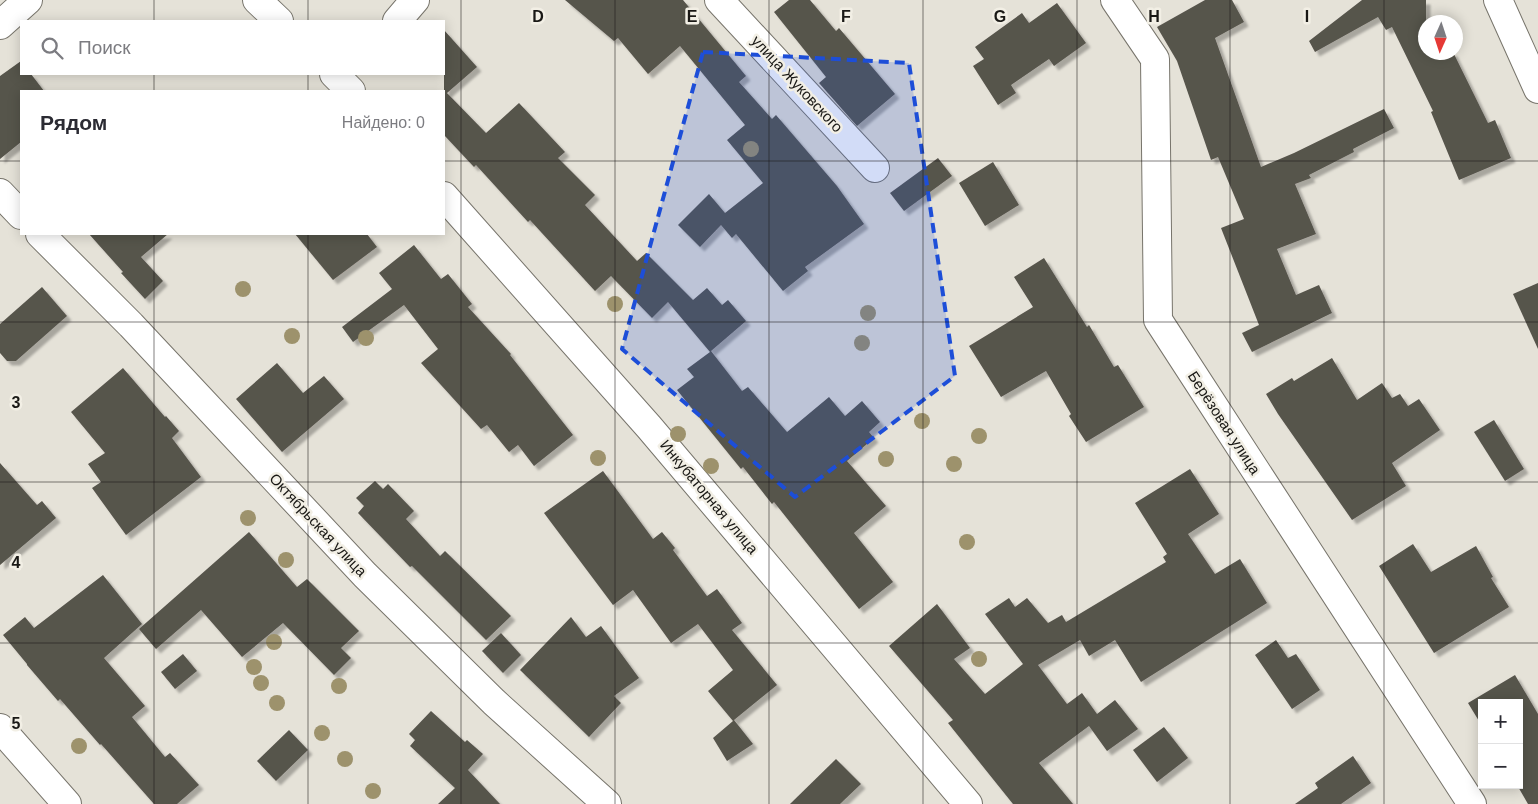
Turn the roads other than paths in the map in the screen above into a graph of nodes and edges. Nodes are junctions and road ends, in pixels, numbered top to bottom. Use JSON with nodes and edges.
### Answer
{"nodes":[{"id":1,"x":28,"y":0,"type":"edge"},
{"id":2,"x":256,"y":0,"type":"edge"},
{"id":3,"x":415,"y":0,"type":"edge"},
{"id":4,"x":719,"y":0,"type":"edge"},
{"id":5,"x":1115,"y":0,"type":"edge"},
{"id":6,"x":1498,"y":0,"type":"edge"},
{"id":7,"x":278,"y":20,"type":"edge"},
{"id":8,"x":398,"y":20,"type":"edge"},
{"id":9,"x":0,"y":25,"type":"edge"},
{"id":10,"x":1538,"y":89,"type":"edge"},
{"id":11,"x":875,"y":168,"type":"dead end"},
{"id":12,"x":0,"y":193,"type":"edge"},
{"id":13,"x":445,"y":197,"type":"edge"},
{"id":14,"x":20,"y":214,"type":"edge"},
{"id":15,"x":41,"y":235,"type":"edge"},
{"id":16,"x":0,"y":728,"type":"edge"},
{"id":17,"x":67,"y":804,"type":"edge"},
{"id":18,"x":607,"y":804,"type":"edge"},
{"id":19,"x":968,"y":804,"type":"edge"},
{"id":20,"x":1472,"y":804,"type":"edge"}],
"edges":[{"from":1,"to":9,"type":"street"},
{"from":2,"to":7,"type":"street"},
{"from":3,"to":8,"type":"street"},
{"from":4,"to":11,"type":"street","name":"улица Жуковского"},
{"from":5,"to":20,"type":"street","name":"Берёзовая улица"},
{"from":6,"to":10,"type":"street"},
{"from":12,"to":14,"type":"street"},
{"from":13,"to":19,"type":"street","name":"Инкубаторная улица"},
{"from":15,"to":18,"type":"street","name":"Октябрьская улица"},
{"from":16,"to":17,"type":"street"}]}
